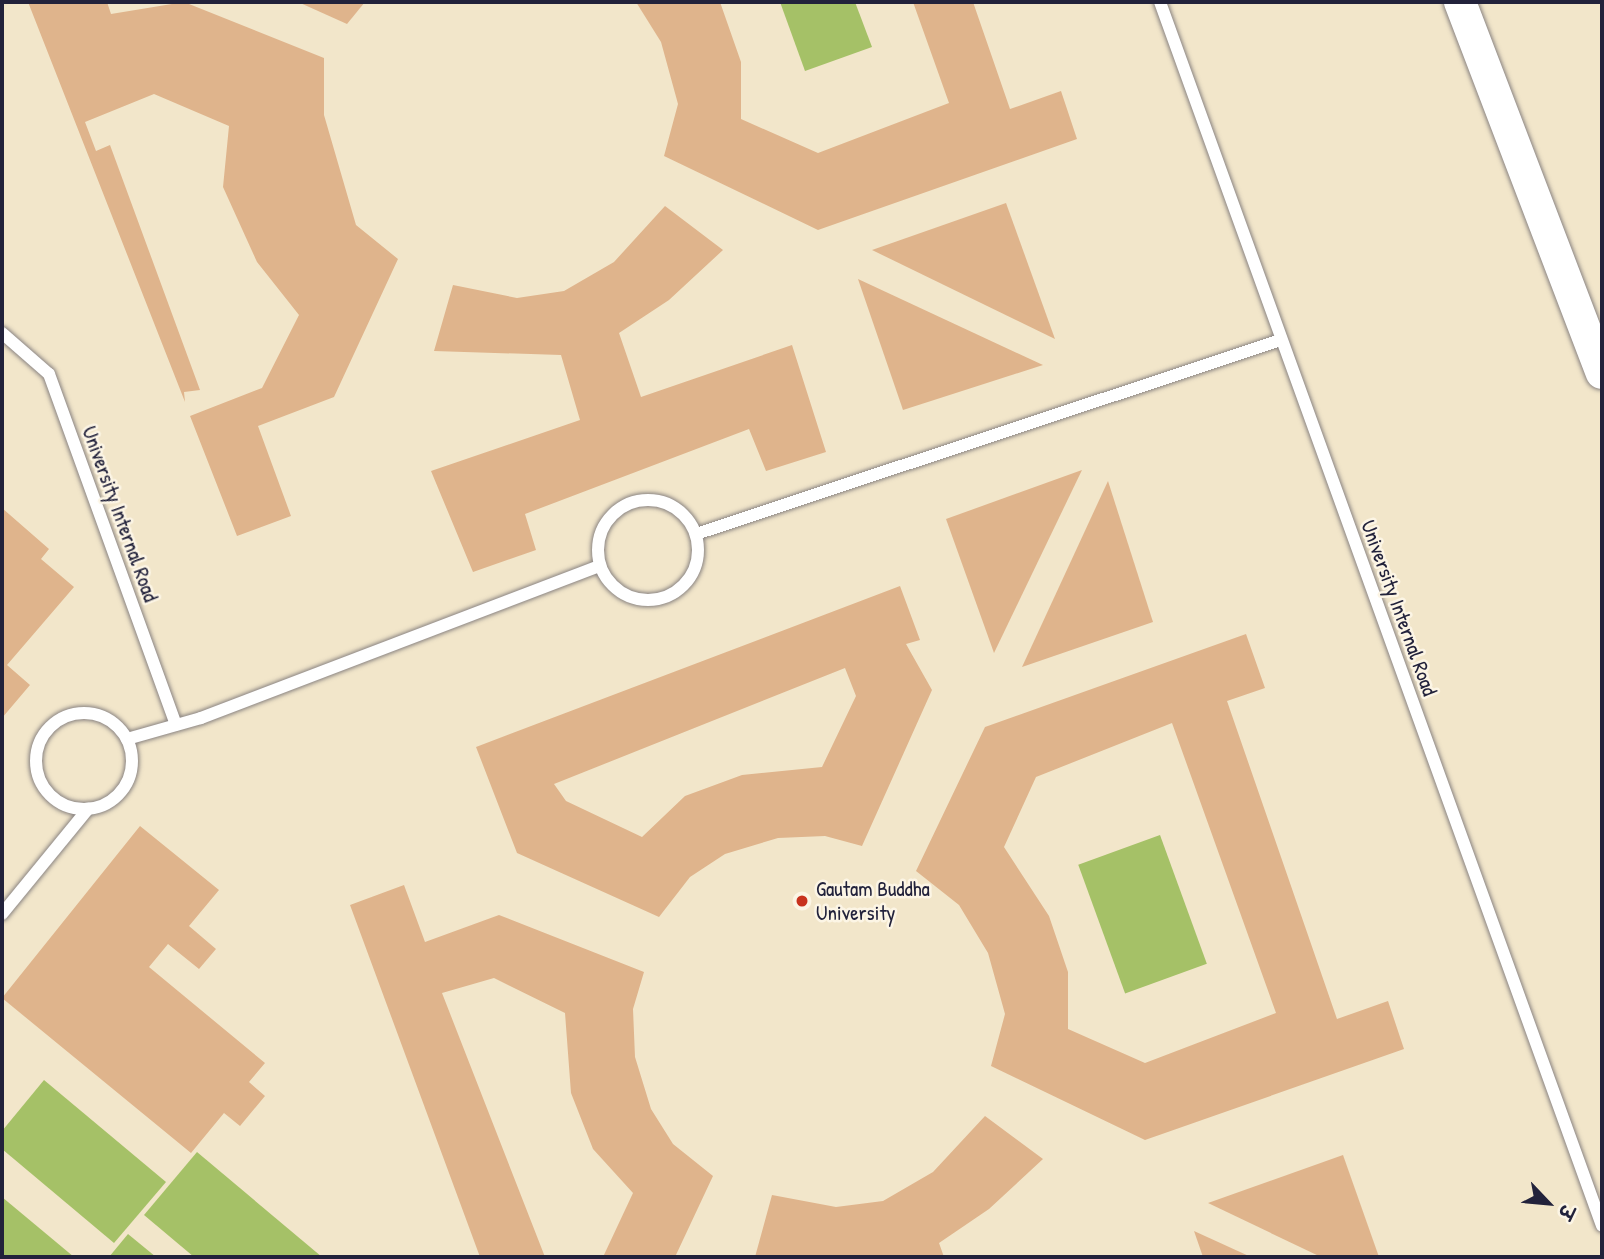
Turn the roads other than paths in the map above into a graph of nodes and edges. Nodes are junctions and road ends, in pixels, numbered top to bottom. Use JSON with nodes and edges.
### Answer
{"nodes":[{"id":1,"x":1160,"y":2,"type":"edge"},
{"id":2,"x":1460,"y":2,"type":"edge"},
{"id":3,"x":2,"y":333,"type":"edge"},
{"id":4,"x":1281,"y":340,"type":"junction"},
{"id":5,"x":1602,"y":373,"type":"edge"},
{"id":6,"x":696,"y":534,"type":"junction"},
{"id":7,"x":600,"y":566,"type":"junction"},
{"id":8,"x":176,"y":725,"type":"junction"},
{"id":9,"x":127,"y":739,"type":"junction"},
{"id":10,"x":88,"y":809,"type":"junction"},
{"id":11,"x":2,"y":914,"type":"edge"},
{"id":12,"x":1602,"y":1226,"type":"edge"}],
"edges":[{"from":1,"to":4,"type":"lane","name":"University Internal Road"},
{"from":2,"to":5,"type":"street"},
{"from":3,"to":8,"type":"lane","name":"University Internal Road"},
{"from":4,"to":6,"type":"lane"},
{"from":4,"to":12,"type":"lane","name":"University Internal Road"},
{"from":6,"to":7,"type":"lane"},
{"from":6,"to":7,"type":"lane"},
{"from":7,"to":8,"type":"lane"},
{"from":8,"to":9,"type":"lane"},
{"from":9,"to":10,"type":"lane"},
{"from":9,"to":10,"type":"lane"},
{"from":10,"to":11,"type":"lane"}]}
